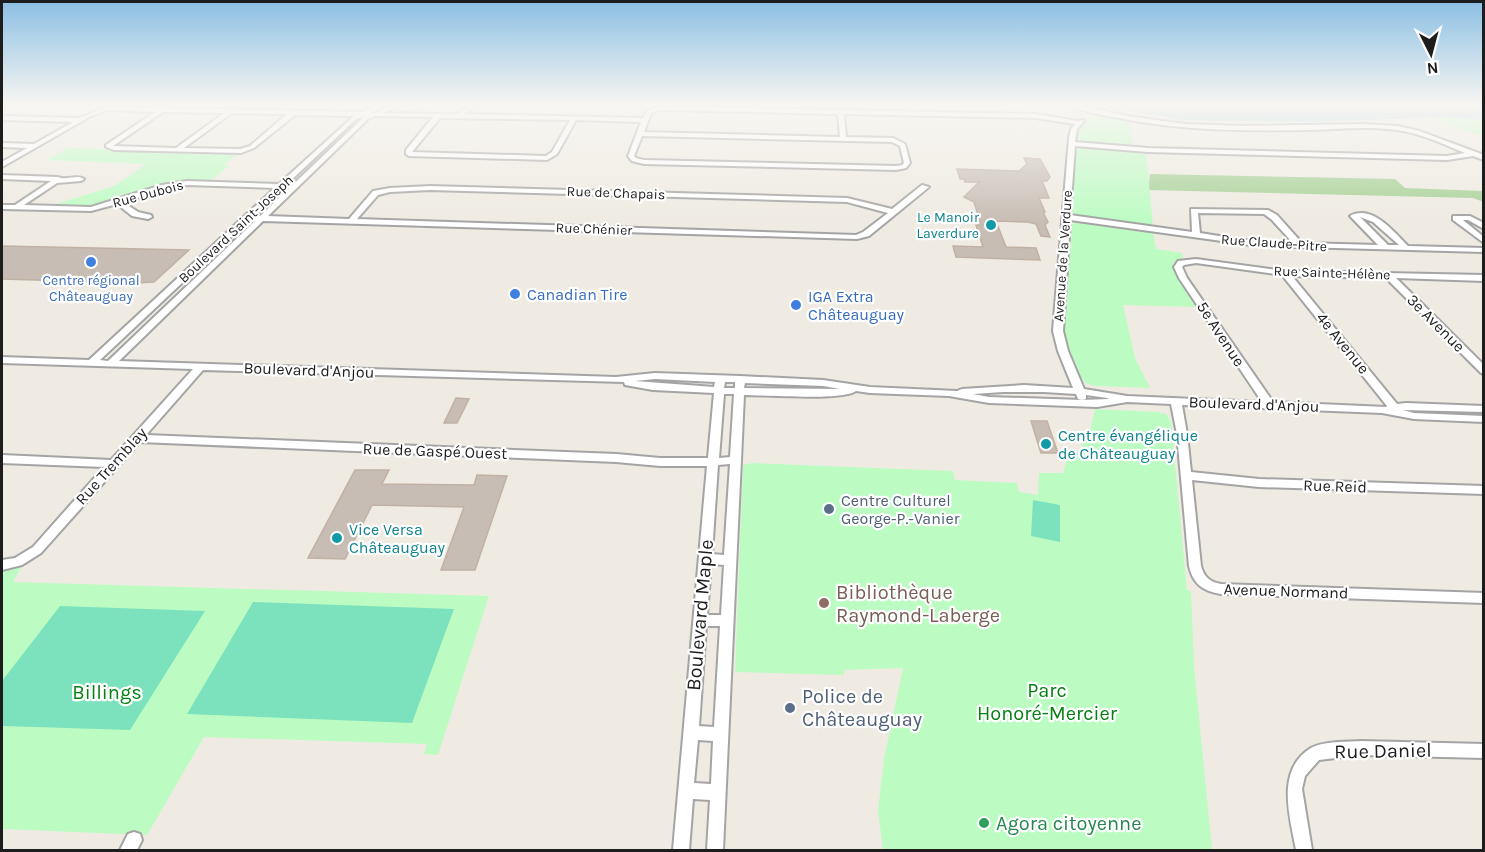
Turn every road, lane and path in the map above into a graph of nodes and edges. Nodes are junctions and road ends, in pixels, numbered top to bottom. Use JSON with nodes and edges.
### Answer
{"nodes":[{"id":1,"x":40,"y":144,"type":"edge"},
{"id":2,"x":111,"y":144,"type":"edge"},
{"id":3,"x":186,"y":144,"type":"edge"},
{"id":4,"x":253,"y":144,"type":"edge"},
{"id":5,"x":327,"y":144,"type":"edge"},
{"id":6,"x":339,"y":144,"type":"edge"},
{"id":7,"x":414,"y":144,"type":"edge"},
{"id":8,"x":560,"y":144,"type":"edge"},
{"id":9,"x":636,"y":144,"type":"edge"},
{"id":10,"x":901,"y":144,"type":"edge"},
{"id":11,"x":1072,"y":144,"type":"joint"},
{"id":12,"x":1446,"y":144,"type":"edge"},
{"id":13,"x":2,"y":145,"type":"edge"},
{"id":14,"x":36,"y":146,"type":"junction"},
{"id":15,"x":177,"y":150,"type":"junction"},
{"id":16,"x":1472,"y":154,"type":"junction"},
{"id":17,"x":1484,"y":158,"type":"edge"},
{"id":18,"x":2,"y":165,"type":"edge"},
{"id":19,"x":2,"y":177,"type":"edge"},
{"id":20,"x":81,"y":179,"type":"dead end"},
{"id":21,"x":57,"y":181,"type":"junction"},
{"id":22,"x":282,"y":186,"type":"junction"},
{"id":23,"x":296,"y":186,"type":"junction"},
{"id":24,"x":925,"y":187,"type":"dead end"},
{"id":25,"x":119,"y":202,"type":"junction"},
{"id":26,"x":2,"y":207,"type":"edge"},
{"id":27,"x":17,"y":207,"type":"junction"},
{"id":28,"x":894,"y":212,"type":"junction"},
{"id":29,"x":148,"y":217,"type":"dead end"},
{"id":30,"x":1066,"y":217,"type":"junction"},
{"id":31,"x":247,"y":218,"type":"junction"},
{"id":32,"x":262,"y":219,"type":"junction"},
{"id":33,"x":350,"y":222,"type":"junction"},
{"id":34,"x":1484,"y":227,"type":"edge"},
{"id":35,"x":1196,"y":236,"type":"junction"},
{"id":36,"x":1484,"y":241,"type":"edge"},
{"id":37,"x":219,"y":244,"type":"junction"},
{"id":38,"x":235,"y":244,"type":"junction"},
{"id":39,"x":1300,"y":245,"type":"junction"},
{"id":40,"x":1386,"y":248,"type":"junction"},
{"id":41,"x":1406,"y":248,"type":"junction"},
{"id":42,"x":1484,"y":250,"type":"edge"},
{"id":43,"x":1181,"y":263,"type":"joint"},
{"id":44,"x":1285,"y":273,"type":"junction"},
{"id":45,"x":1388,"y":275,"type":"junction"},
{"id":46,"x":1484,"y":278,"type":"edge"},
{"id":47,"x":151,"y":307,"type":"junction"},
{"id":48,"x":169,"y":308,"type":"junction"},
{"id":49,"x":2,"y":360,"type":"edge"},
{"id":50,"x":91,"y":363,"type":"junction"},
{"id":51,"x":111,"y":363,"type":"junction"},
{"id":52,"x":201,"y":366,"type":"junction"},
{"id":53,"x":1484,"y":371,"type":"edge"},
{"id":54,"x":720,"y":384,"type":"junction"},
{"id":55,"x":740,"y":385,"type":"junction"},
{"id":56,"x":1079,"y":392,"type":"junction"},
{"id":57,"x":950,"y":393,"type":"junction"},
{"id":58,"x":1126,"y":399,"type":"junction"},
{"id":59,"x":1176,"y":401,"type":"junction"},
{"id":60,"x":1084,"y":403,"type":"junction"},
{"id":61,"x":1269,"y":404,"type":"junction"},
{"id":62,"x":1484,"y":409,"type":"edge"},
{"id":63,"x":1397,"y":410,"type":"junction"},
{"id":64,"x":1484,"y":418,"type":"edge"},
{"id":65,"x":136,"y":438,"type":"junction"},
{"id":66,"x":2,"y":459,"type":"edge"},
{"id":67,"x":734,"y":460,"type":"junction"},
{"id":68,"x":713,"y":462,"type":"junction"},
{"id":69,"x":114,"y":464,"type":"junction"},
{"id":70,"x":1186,"y":474,"type":"junction"},
{"id":71,"x":1484,"y":490,"type":"edge"},
{"id":72,"x":709,"y":509,"type":"junction"},
{"id":73,"x":732,"y":510,"type":"junction"},
{"id":74,"x":705,"y":559,"type":"junction"},
{"id":75,"x":729,"y":560,"type":"junction"},
{"id":76,"x":2,"y":565,"type":"edge"},
{"id":77,"x":1484,"y":598,"type":"edge"},
{"id":78,"x":700,"y":620,"type":"junction"},
{"id":79,"x":727,"y":621,"type":"junction"},
{"id":80,"x":691,"y":733,"type":"junction"},
{"id":81,"x":721,"y":734,"type":"junction"},
{"id":82,"x":1484,"y":751,"type":"edge"},
{"id":83,"x":686,"y":791,"type":"junction"},
{"id":84,"x":718,"y":792,"type":"junction"},
{"id":85,"x":681,"y":850,"type":"edge"},
{"id":86,"x":715,"y":850,"type":"edge"},
{"id":87,"x":1304,"y":850,"type":"edge"}],
"edges":[{"from":1,"to":14,"type":"street"},
{"from":2,"to":15,"type":"street"},
{"from":3,"to":15,"type":"street"},
{"from":4,"to":15,"type":"street"},
{"from":5,"to":22,"type":"street","name":"Boulevard Saint-Joseph"},
{"from":6,"to":23,"type":"street","name":"Boulevard Saint-Joseph"},
{"from":7,"to":8,"type":"street"},
{"from":9,"to":10,"type":"street"},
{"from":11,"to":16,"type":"street"},
{"from":11,"to":30,"type":"street","name":"Avenue de la Verdure"},
{"from":12,"to":16,"type":"street"},
{"from":13,"to":14,"type":"street"},
{"from":14,"to":18,"type":"street"},
{"from":16,"to":17,"type":"street"},
{"from":19,"to":21,"type":"street"},
{"from":20,"to":21,"type":"street"},
{"from":21,"to":27,"type":"street"},
{"from":22,"to":23,"type":"street","name":"Rue Dubois"},
{"from":22,"to":25,"type":"street","name":"Rue Dubois"},
{"from":22,"to":31,"type":"street","name":"Boulevard Saint-Joseph"},
{"from":23,"to":32,"type":"street","name":"Boulevard Saint-Joseph"},
{"from":24,"to":28,"type":"street","name":"Rue Chénier"},
{"from":25,"to":27,"type":"street","name":"Rue Dubois"},
{"from":25,"to":29,"type":"street"},
{"from":26,"to":27,"type":"street","name":"Rue Dubois"},
{"from":28,"to":33,"type":"street","name":"Rue Chénier"},
{"from":28,"to":33,"type":"street","name":"Rue de Chapais"},
{"from":30,"to":35,"type":"street","name":"Rue Claude-Pitre"},
{"from":30,"to":56,"type":"street","name":"Avenue de la Verdure"},
{"from":31,"to":32,"type":"street","name":"Rue Chénier"},
{"from":31,"to":37,"type":"street","name":"Boulevard Saint-Joseph"},
{"from":32,"to":33,"type":"street","name":"Rue Chénier"},
{"from":32,"to":38,"type":"street","name":"Boulevard Saint-Joseph"},
{"from":34,"to":36,"type":"street"},
{"from":35,"to":39,"type":"street","name":"Rue Claude-Pitre"},
{"from":35,"to":39,"type":"street"},
{"from":37,"to":38,"type":"street"},
{"from":37,"to":47,"type":"street","name":"Boulevard Saint-Joseph"},
{"from":38,"to":48,"type":"street","name":"Boulevard Saint-Joseph"},
{"from":39,"to":40,"type":"street","name":"Rue Claude-Pitre"},
{"from":40,"to":41,"type":"street","name":"Rue Claude-Pitre"},
{"from":40,"to":41,"type":"street"},
{"from":41,"to":42,"type":"street","name":"Rue Claude-Pitre"},
{"from":43,"to":44,"type":"street","name":"Rue Sainte-Hélène"},
{"from":43,"to":61,"type":"street","name":"5e Avenue"},
{"from":44,"to":45,"type":"street","name":"Rue Sainte-Hélène"},
{"from":44,"to":63,"type":"street","name":"4e Avenue"},
{"from":45,"to":46,"type":"street","name":"Rue Sainte-Hélène"},
{"from":45,"to":53,"type":"street","name":"3e Avenue"},
{"from":47,"to":48,"type":"street"},
{"from":47,"to":50,"type":"street","name":"Boulevard Saint-Joseph"},
{"from":48,"to":51,"type":"street","name":"Boulevard Saint-Joseph"},
{"from":49,"to":50,"type":"street","name":"Boulevard d'Anjou"},
{"from":50,"to":51,"type":"street","name":"Boulevard d'Anjou"},
{"from":51,"to":52,"type":"street","name":"Boulevard d'Anjou"},
{"from":52,"to":54,"type":"street","name":"Boulevard d'Anjou"},
{"from":52,"to":65,"type":"street","name":"Rue Tremblay"},
{"from":54,"to":55,"type":"street","name":"Boulevard d'Anjou"},
{"from":54,"to":68,"type":"street","name":"Boulevard Maple"},
{"from":55,"to":57,"type":"street","name":"Boulevard d'Anjou"},
{"from":55,"to":67,"type":"street","name":"Boulevard Maple"},
{"from":56,"to":57,"type":"street","name":"Boulevard d'Anjou"},
{"from":56,"to":58,"type":"street","name":"Boulevard d'Anjou"},
{"from":56,"to":60,"type":"street","name":"Avenue de la Verdure"},
{"from":57,"to":60,"type":"street","name":"Boulevard d'Anjou"},
{"from":58,"to":59,"type":"street","name":"Boulevard d'Anjou"},
{"from":58,"to":60,"type":"street","name":"Boulevard d'Anjou"},
{"from":59,"to":61,"type":"street","name":"Boulevard d'Anjou"},
{"from":59,"to":70,"type":"street","name":"Avenue Normand"},
{"from":61,"to":63,"type":"street","name":"Boulevard d'Anjou"},
{"from":62,"to":63,"type":"street","name":"Boulevard d'Anjou"},
{"from":63,"to":64,"type":"street","name":"Boulevard d'Anjou"},
{"from":65,"to":68,"type":"street","name":"Rue de Gaspé Ouest"},
{"from":65,"to":69,"type":"street","name":"Rue Tremblay"},
{"from":66,"to":69,"type":"street"},
{"from":67,"to":68,"type":"street","name":"Rue de Gaspé Ouest"},
{"from":67,"to":73,"type":"street","name":"Boulevard Maple"},
{"from":68,"to":72,"type":"street","name":"Boulevard Maple"},
{"from":69,"to":76,"type":"street","name":"Rue Tremblay"},
{"from":70,"to":71,"type":"street","name":"Rue Reid"},
{"from":70,"to":77,"type":"street","name":"Avenue Normand"},
{"from":72,"to":73,"type":"street"},
{"from":72,"to":74,"type":"street","name":"Boulevard Maple"},
{"from":73,"to":75,"type":"street","name":"Boulevard Maple"},
{"from":74,"to":75,"type":"street"},
{"from":74,"to":78,"type":"street","name":"Boulevard Maple"},
{"from":75,"to":79,"type":"street","name":"Boulevard Maple"},
{"from":78,"to":79,"type":"street"},
{"from":78,"to":80,"type":"street","name":"Boulevard Maple"},
{"from":79,"to":81,"type":"street","name":"Boulevard Maple"},
{"from":80,"to":81,"type":"street"},
{"from":80,"to":83,"type":"street","name":"Boulevard Maple"},
{"from":81,"to":84,"type":"street","name":"Boulevard Maple"},
{"from":82,"to":87,"type":"street","name":"Rue Daniel"},
{"from":83,"to":84,"type":"street"},
{"from":83,"to":85,"type":"street","name":"Boulevard Maple"},
{"from":84,"to":86,"type":"street","name":"Boulevard Maple"}]}
